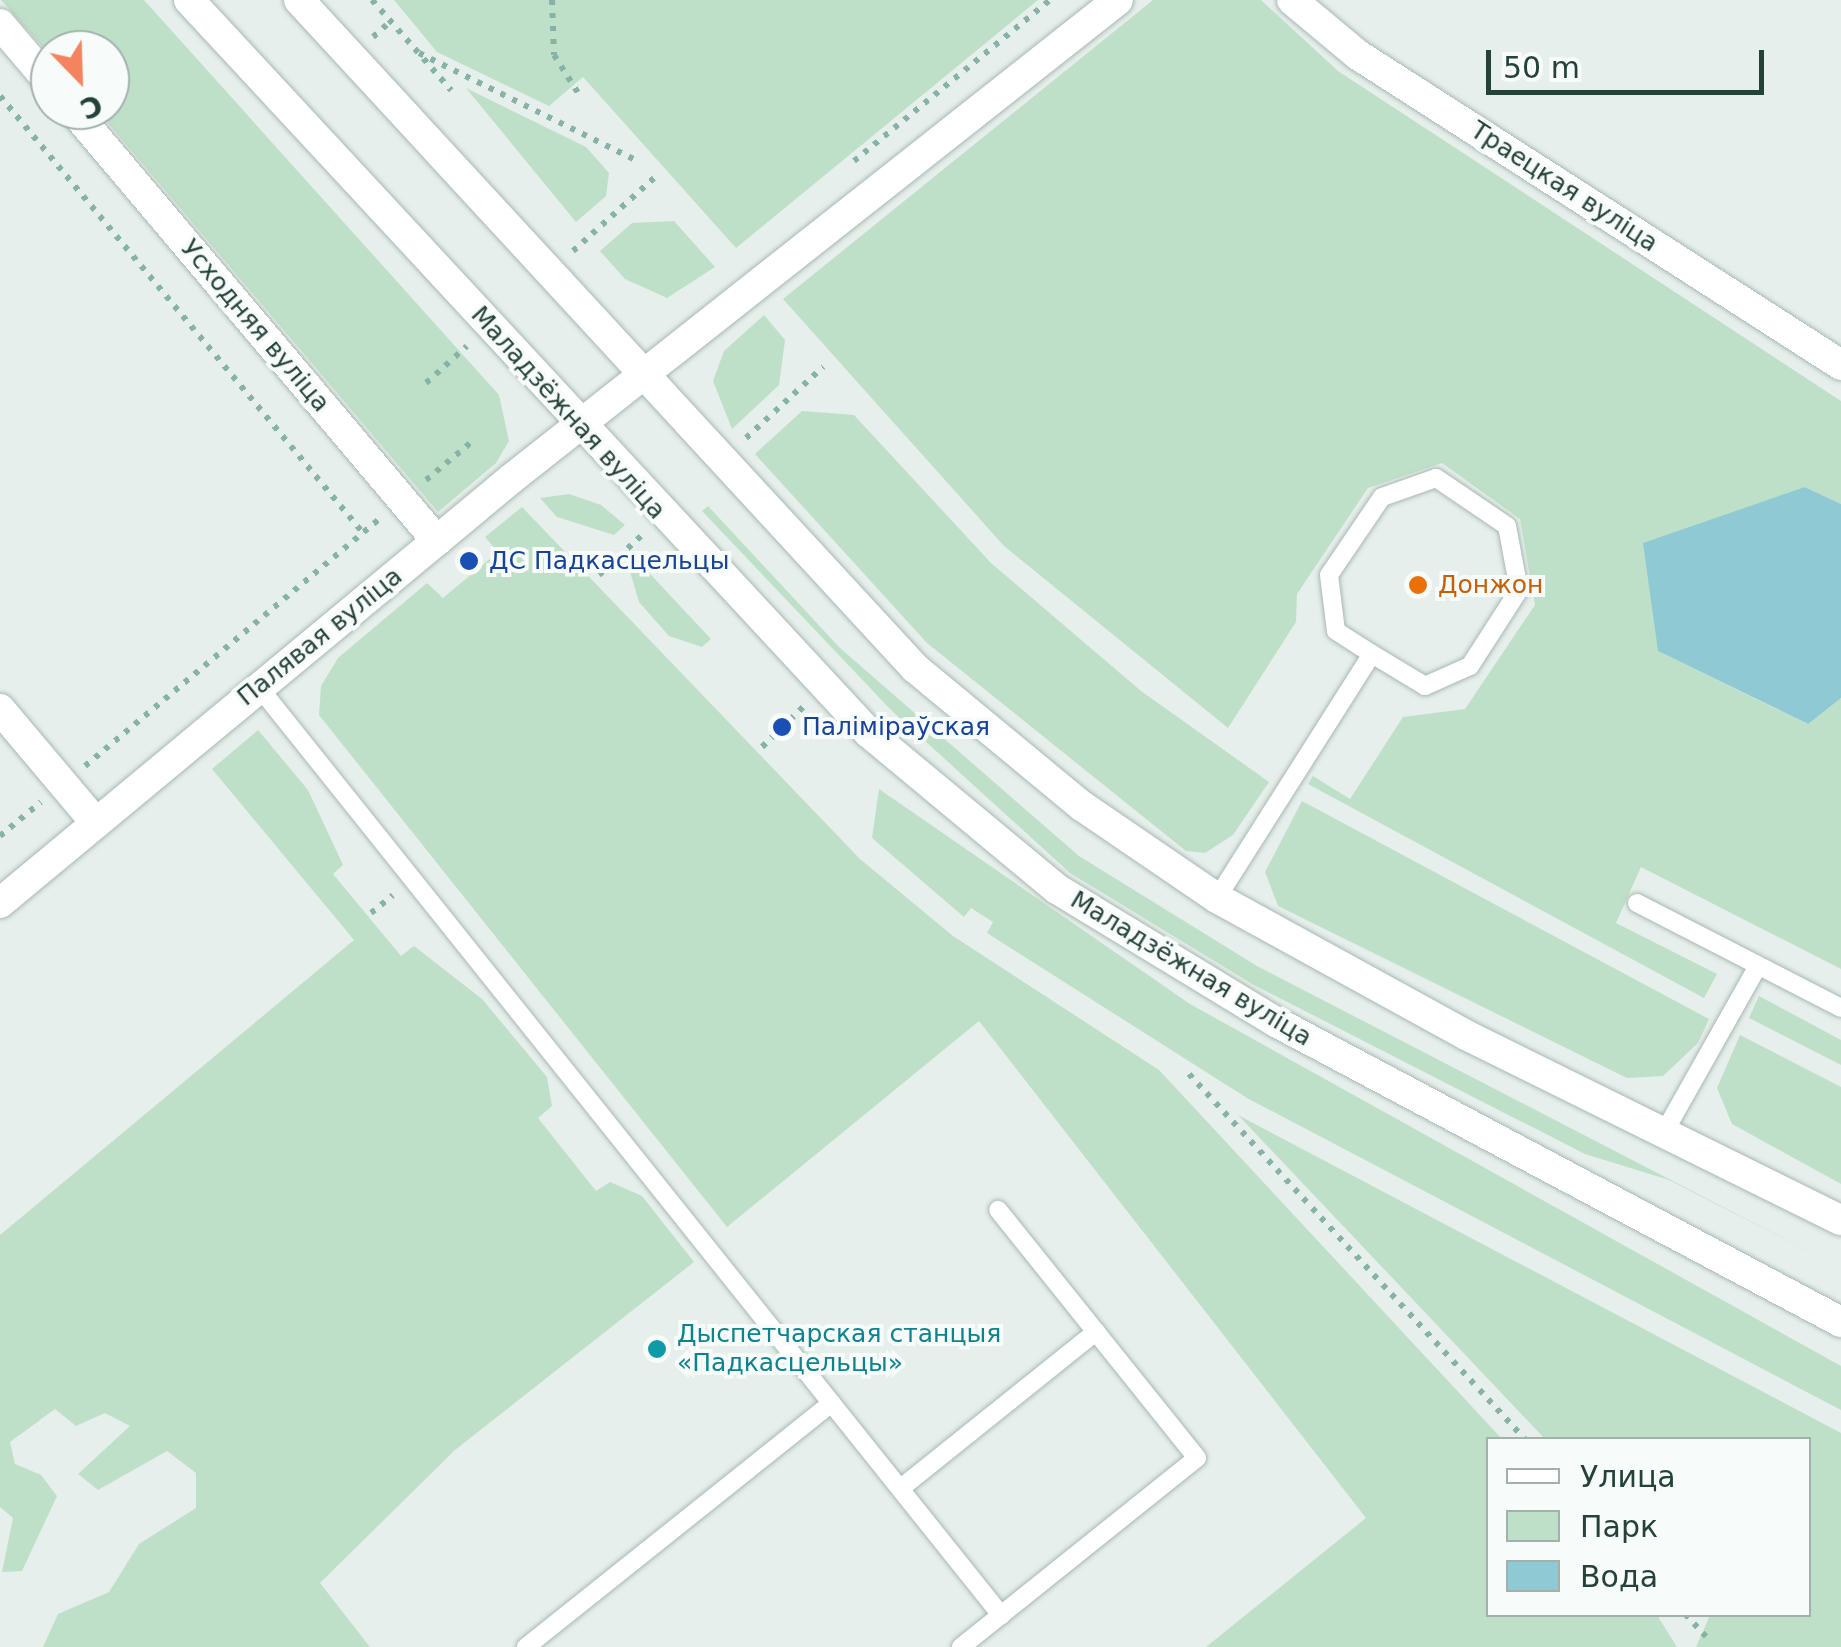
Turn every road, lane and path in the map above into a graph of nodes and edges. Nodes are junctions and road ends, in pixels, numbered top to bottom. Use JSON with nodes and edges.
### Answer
{"nodes":[{"id":1,"x":190,"y":0,"type":"edge"},
{"id":2,"x":299,"y":0,"type":"edge"},
{"id":3,"x":372,"y":0,"type":"edge"},
{"id":4,"x":552,"y":0,"type":"edge"},
{"id":5,"x":1050,"y":0,"type":"edge"},
{"id":6,"x":1118,"y":0,"type":"edge"},
{"id":7,"x":1292,"y":0,"type":"edge"},
{"id":8,"x":0,"y":24,"type":"edge"},
{"id":9,"x":419,"y":53,"type":"junction"},
{"id":10,"x":30,"y":59,"type":"edge"},
{"id":11,"x":451,"y":90,"type":"dead end"},
{"id":12,"x":0,"y":96,"type":"edge"},
{"id":13,"x":580,"y":96,"type":"dead end"},
{"id":14,"x":90,"y":130,"type":"edge"},
{"id":15,"x":640,"y":162,"type":"dead end"},
{"id":16,"x":837,"y":175,"type":"dead end"},
{"id":17,"x":1841,"y":365,"type":"edge"},
{"id":18,"x":646,"y":376,"type":"junction"},
{"id":19,"x":580,"y":426,"type":"junction"},
{"id":20,"x":475,"y":439,"type":"dead end"},
{"id":21,"x":402,"y":500,"type":"junction"},
{"id":22,"x":362,"y":533,"type":"junction"},
{"id":23,"x":437,"y":541,"type":"junction"},
{"id":24,"x":1372,"y":654,"type":"junction"},
{"id":25,"x":258,"y":686,"type":"junction"},
{"id":26,"x":824,"y":687,"type":"junction"},
{"id":27,"x":0,"y":710,"type":"edge"},
{"id":28,"x":762,"y":747,"type":"dead end"},
{"id":29,"x":63,"y":784,"type":"junction"},
{"id":30,"x":96,"y":823,"type":"junction"},
{"id":31,"x":0,"y":836,"type":"edge"},
{"id":32,"x":1217,"y":898,"type":"junction"},
{"id":33,"x":0,"y":903,"type":"edge"},
{"id":34,"x":1637,"y":903,"type":"dead end"},
{"id":35,"x":1758,"y":966,"type":"junction"},
{"id":36,"x":1841,"y":1008,"type":"edge"},
{"id":37,"x":1189,"y":1074,"type":"dead end"},
{"id":38,"x":1666,"y":1128,"type":"junction"},
{"id":39,"x":998,"y":1210,"type":"dead end"},
{"id":40,"x":1841,"y":1220,"type":"edge"},
{"id":41,"x":1841,"y":1322,"type":"edge"},
{"id":42,"x":1096,"y":1332,"type":"junction"},
{"id":43,"x":832,"y":1403,"type":"junction"},
{"id":44,"x":1522,"y":1437,"type":"edge"},
{"id":45,"x":900,"y":1488,"type":"junction"},
{"id":46,"x":1001,"y":1614,"type":"junction"},
{"id":47,"x":1689,"y":1617,"type":"edge"},
{"id":48,"x":1710,"y":1641,"type":"dead end"},
{"id":49,"x":526,"y":1647,"type":"edge"},
{"id":50,"x":960,"y":1647,"type":"edge"}],
"edges":[{"from":1,"to":19,"type":"main road","name":"Маладзёжная вуліца"},
{"from":2,"to":18,"type":"main road"},
{"from":3,"to":9,"type":"path"},
{"from":4,"to":13,"type":"path"},
{"from":5,"to":16,"type":"path"},
{"from":6,"to":18,"type":"main road","name":"Палявая вуліца"},
{"from":7,"to":17,"type":"main road","name":"Траецкая вуліца"},
{"from":8,"to":10,"type":"main road"},
{"from":9,"to":11,"type":"path"},
{"from":9,"to":15,"type":"path"},
{"from":12,"to":22,"type":"path"},
{"from":14,"to":21,"type":"main road","name":"Усходняя вуліца"},
{"from":18,"to":19,"type":"main road","name":"Палявая вуліца"},
{"from":18,"to":32,"type":"main road"},
{"from":19,"to":23,"type":"main road","name":"Палявая вуліца"},
{"from":19,"to":26,"type":"main road","name":"Маладзёжная вуліца"},
{"from":20,"to":21,"type":"path"},
{"from":21,"to":22,"type":"path"},
{"from":21,"to":23,"type":"main road","name":"Усходняя вуліца"},
{"from":22,"to":29,"type":"path"},
{"from":23,"to":25,"type":"main road","name":"Палявая вуліца"},
{"from":24,"to":24,"type":"lane"},
{"from":24,"to":32,"type":"lane"},
{"from":25,"to":30,"type":"main road","name":"Палявая вуліца"},
{"from":25,"to":43,"type":"lane"},
{"from":26,"to":28,"type":"path"},
{"from":26,"to":41,"type":"main road","name":"Маладзёжная вуліца"},
{"from":27,"to":29,"type":"main road"},
{"from":29,"to":30,"type":"main road"},
{"from":29,"to":31,"type":"path"},
{"from":30,"to":33,"type":"main road","name":"Палявая вуліца"},
{"from":32,"to":38,"type":"main road"},
{"from":34,"to":35,"type":"lane"},
{"from":35,"to":36,"type":"lane"},
{"from":35,"to":38,"type":"lane"},
{"from":37,"to":44,"type":"path"},
{"from":38,"to":40,"type":"main road"},
{"from":39,"to":42,"type":"lane"},
{"from":42,"to":45,"type":"lane"},
{"from":42,"to":46,"type":"lane"},
{"from":43,"to":45,"type":"lane"},
{"from":43,"to":49,"type":"lane"},
{"from":45,"to":46,"type":"lane"},
{"from":46,"to":50,"type":"lane"},
{"from":47,"to":48,"type":"path"}]}
